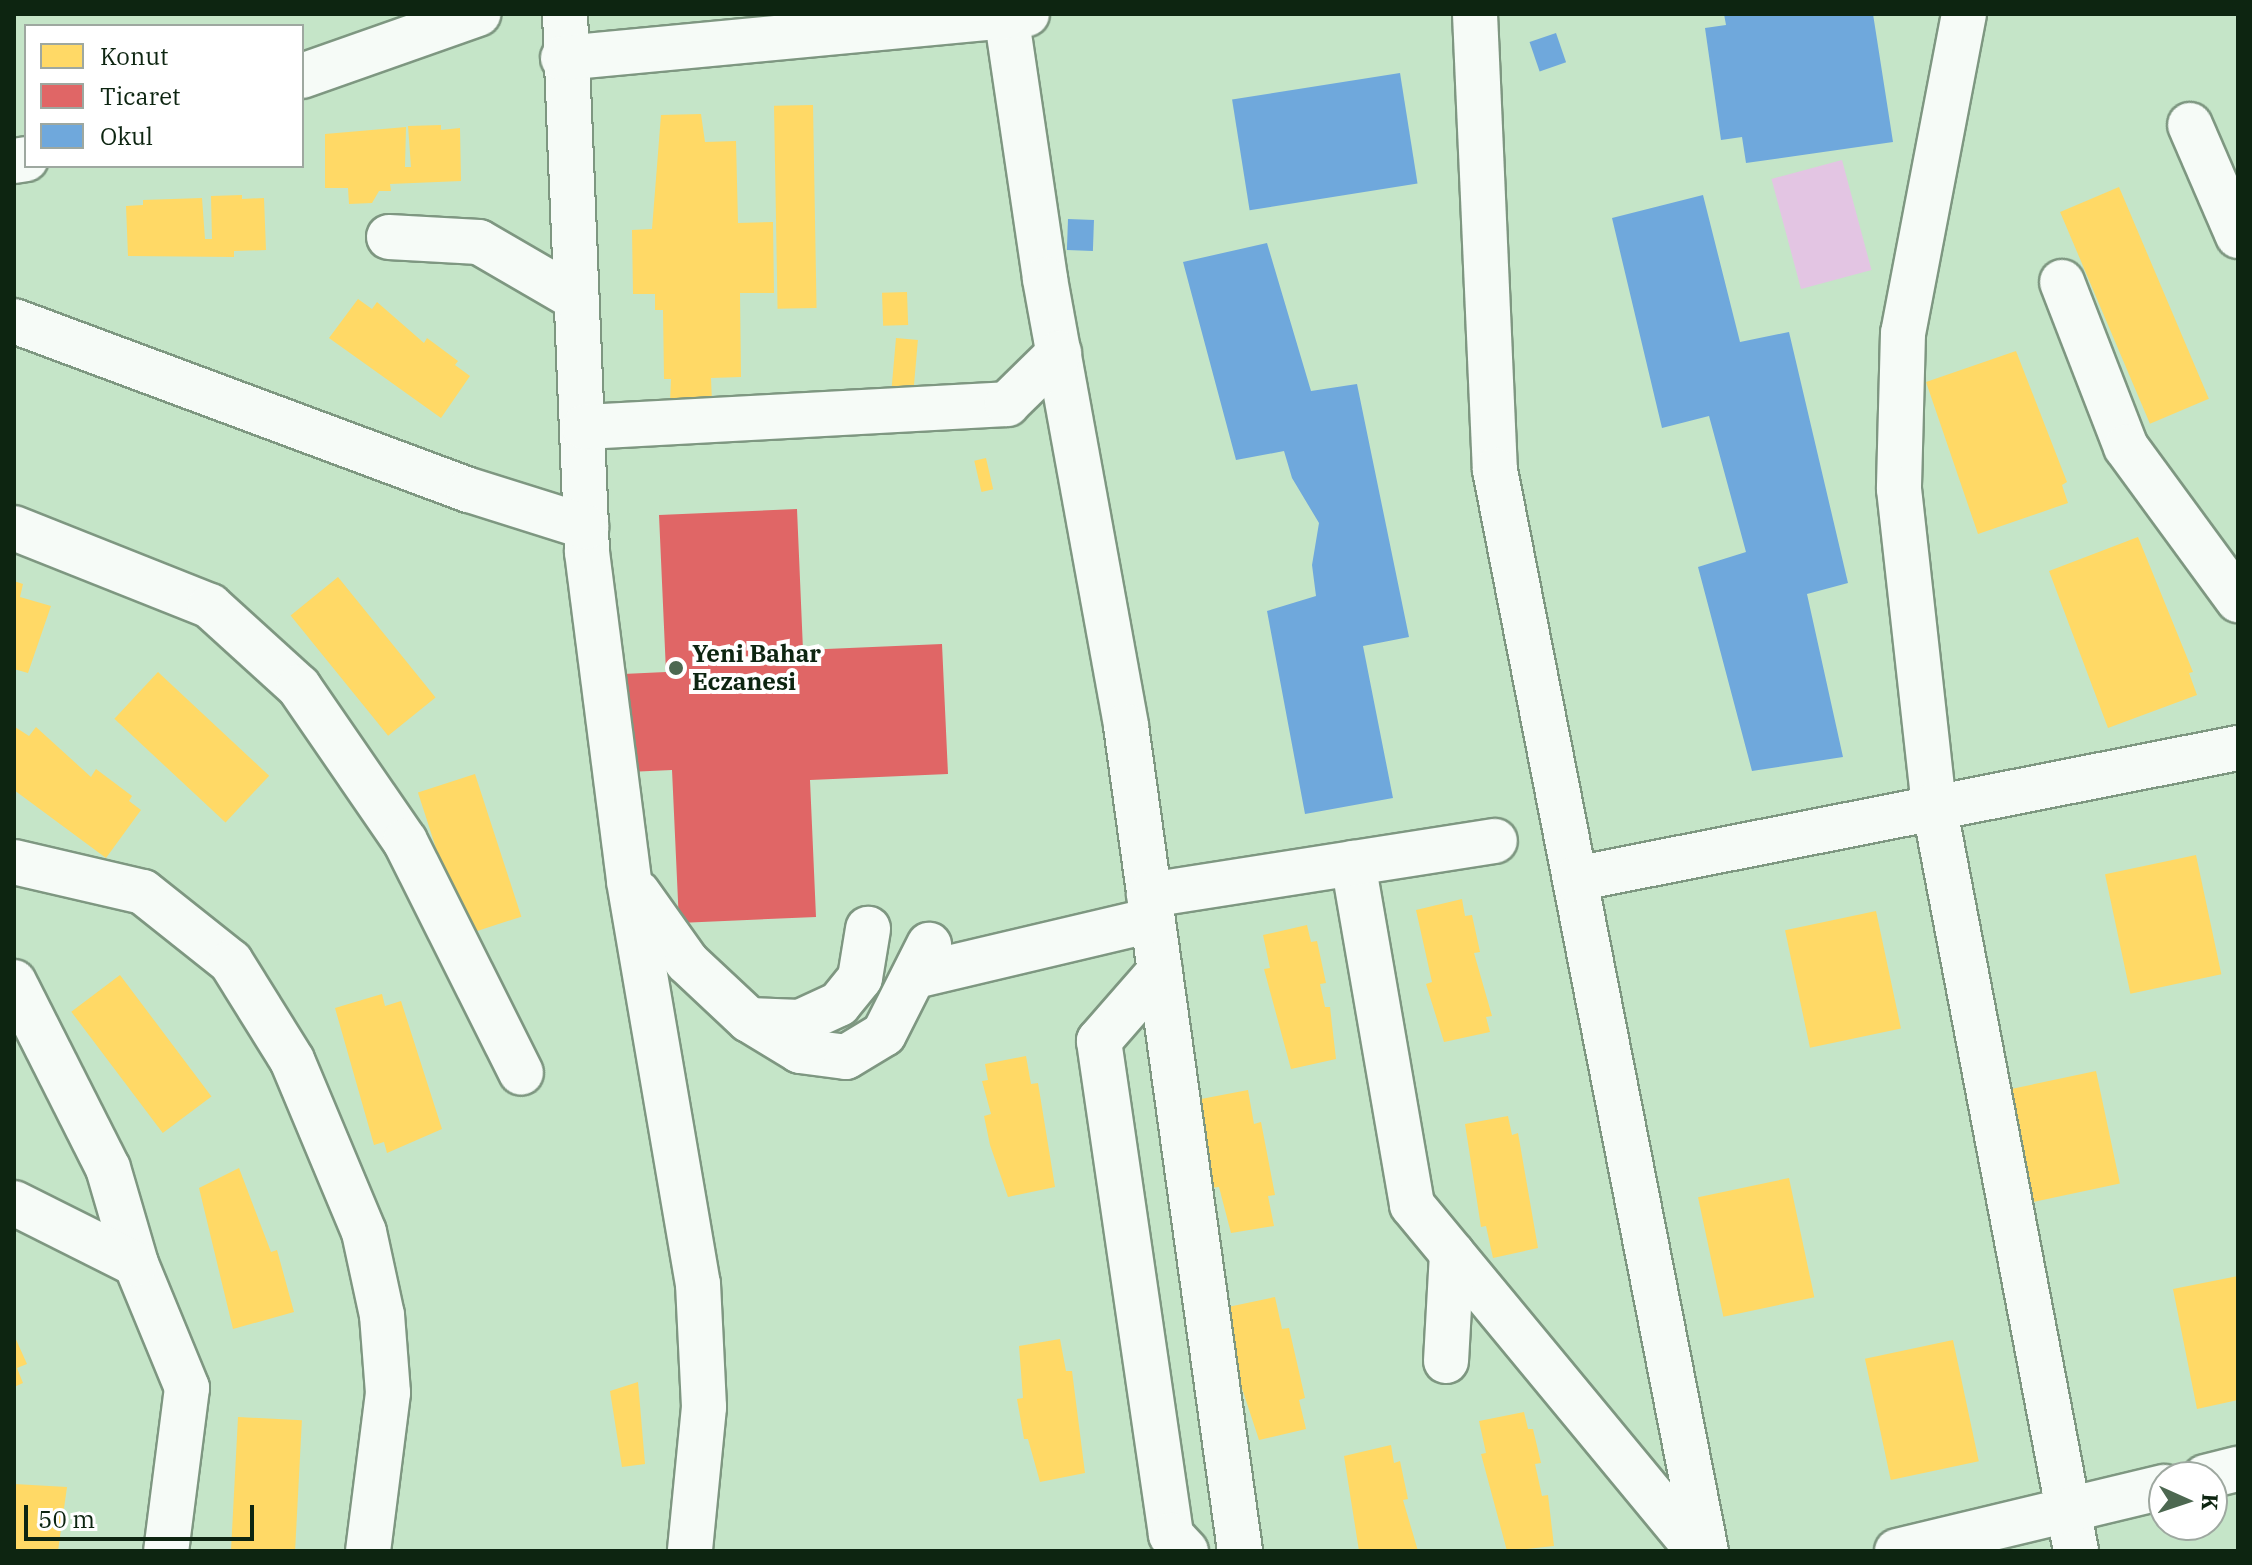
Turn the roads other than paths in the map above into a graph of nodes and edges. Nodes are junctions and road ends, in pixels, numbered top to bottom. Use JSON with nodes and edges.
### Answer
{"nodes":[{"id":1,"x":478,"y":14,"type":"edge"},
{"id":2,"x":565,"y":14,"type":"edge"},
{"id":3,"x":1964,"y":14,"type":"edge"},
{"id":4,"x":1013,"y":15,"type":"edge"},
{"id":5,"x":1480,"y":21,"type":"edge"},
{"id":6,"x":563,"y":58,"type":"junction"},
{"id":7,"x":304,"y":75,"type":"edge"},
{"id":8,"x":2190,"y":125,"type":"dead end"},
{"id":9,"x":2238,"y":236,"type":"edge"},
{"id":10,"x":389,"y":237,"type":"dead end"},
{"id":11,"x":2062,"y":282,"type":"dead end"},
{"id":12,"x":577,"y":299,"type":"junction"},
{"id":13,"x":14,"y":321,"type":"edge"},
{"id":14,"x":1059,"y":353,"type":"junction"},
{"id":15,"x":584,"y":427,"type":"junction"},
{"id":16,"x":586,"y":527,"type":"junction"},
{"id":17,"x":14,"y":528,"type":"edge"},
{"id":18,"x":2238,"y":600,"type":"edge"},
{"id":19,"x":2238,"y":748,"type":"edge"},
{"id":20,"x":1934,"y":805,"type":"junction"},
{"id":21,"x":1495,"y":841,"type":"dead end"},
{"id":22,"x":14,"y":862,"type":"edge"},
{"id":23,"x":1353,"y":863,"type":"junction"},
{"id":24,"x":1575,"y":879,"type":"junction"},
{"id":25,"x":629,"y":881,"type":"junction"},
{"id":26,"x":1150,"y":907,"type":"junction"},
{"id":27,"x":868,"y":929,"type":"dead end"},
{"id":28,"x":1160,"y":971,"type":"junction"},
{"id":29,"x":15,"y":987,"type":"edge"},
{"id":30,"x":749,"y":1020,"type":"junction"},
{"id":31,"x":521,"y":1073,"type":"dead end"},
{"id":32,"x":14,"y":1203,"type":"edge"},
{"id":33,"x":1452,"y":1253,"type":"junction"},
{"id":34,"x":136,"y":1264,"type":"junction"},
{"id":35,"x":1446,"y":1361,"type":"dead end"},
{"id":36,"x":2148,"y":1495,"type":"edge"},
{"id":37,"x":2073,"y":1530,"type":"edge"},
{"id":38,"x":166,"y":1551,"type":"edge"},
{"id":39,"x":368,"y":1551,"type":"edge"},
{"id":40,"x":690,"y":1551,"type":"edge"},
{"id":41,"x":1186,"y":1551,"type":"edge"},
{"id":42,"x":1240,"y":1551,"type":"edge"},
{"id":43,"x":1698,"y":1551,"type":"edge"},
{"id":44,"x":1706,"y":1551,"type":"edge"},
{"id":45,"x":1897,"y":1551,"type":"edge"}],
"edges":[{"from":1,"to":7,"type":"street"},
{"from":2,"to":6,"type":"street"},
{"from":3,"to":20,"type":"street"},
{"from":4,"to":6,"type":"street"},
{"from":4,"to":14,"type":"street"},
{"from":5,"to":24,"type":"street"},
{"from":6,"to":12,"type":"street"},
{"from":8,"to":9,"type":"street"},
{"from":10,"to":12,"type":"street"},
{"from":11,"to":18,"type":"street"},
{"from":12,"to":15,"type":"street"},
{"from":13,"to":16,"type":"street"},
{"from":14,"to":15,"type":"street"},
{"from":14,"to":26,"type":"street"},
{"from":15,"to":16,"type":"street"},
{"from":16,"to":25,"type":"street"},
{"from":17,"to":31,"type":"street"},
{"from":19,"to":20,"type":"street"},
{"from":20,"to":24,"type":"street"},
{"from":20,"to":37,"type":"street"},
{"from":21,"to":23,"type":"street"},
{"from":22,"to":39,"type":"street"},
{"from":23,"to":26,"type":"street"},
{"from":23,"to":33,"type":"street"},
{"from":24,"to":44,"type":"street"},
{"from":25,"to":30,"type":"street"},
{"from":25,"to":40,"type":"street"},
{"from":26,"to":28,"type":"street"},
{"from":26,"to":30,"type":"street"},
{"from":27,"to":30,"type":"street"},
{"from":28,"to":41,"type":"street"},
{"from":28,"to":42,"type":"street"},
{"from":29,"to":34,"type":"street"},
{"from":32,"to":34,"type":"street"},
{"from":33,"to":35,"type":"street"},
{"from":33,"to":43,"type":"street"},
{"from":34,"to":38,"type":"street"},
{"from":36,"to":37,"type":"street"},
{"from":37,"to":45,"type":"street"}]}
